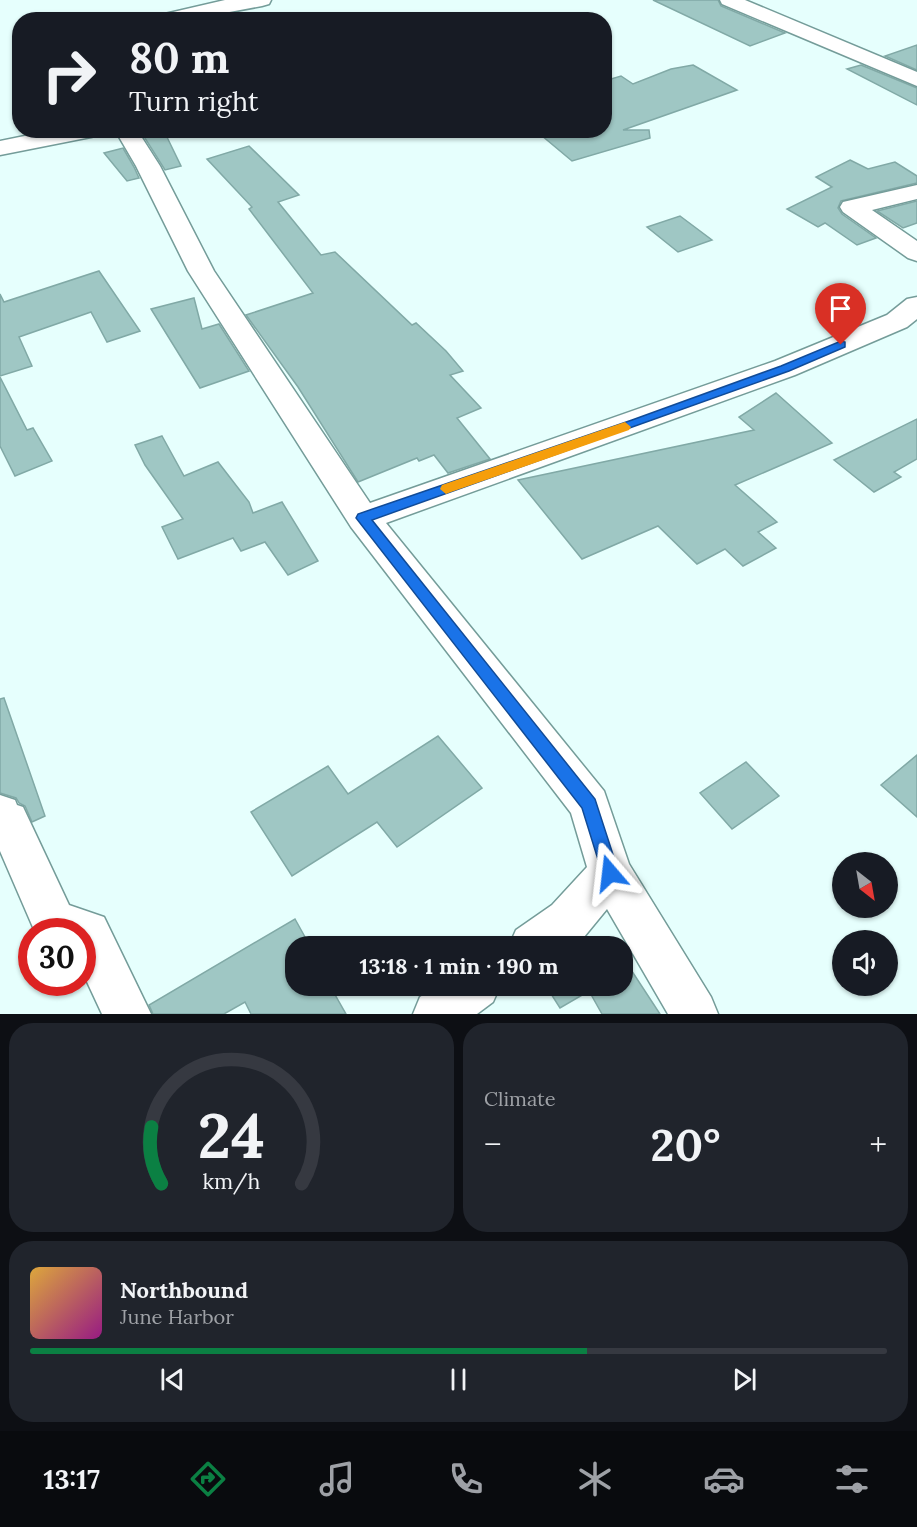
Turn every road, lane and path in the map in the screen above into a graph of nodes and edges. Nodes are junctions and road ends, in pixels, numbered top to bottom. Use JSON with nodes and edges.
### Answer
{"nodes":[{"id":1,"x":262,"y":0,"type":"edge"},
{"id":2,"x":729,"y":0,"type":"edge"},
{"id":3,"x":194,"y":12,"type":"edge"},
{"id":4,"x":917,"y":80,"type":"edge"},
{"id":5,"x":50,"y":138,"type":"edge"},
{"id":6,"x":131,"y":138,"type":"edge"},
{"id":7,"x":0,"y":148,"type":"edge"},
{"id":8,"x":917,"y":192,"type":"edge"},
{"id":9,"x":917,"y":254,"type":"edge"},
{"id":10,"x":917,"y":305,"type":"edge"},
{"id":11,"x":363,"y":518,"type":"junction"},
{"id":12,"x":0,"y":814,"type":"edge"},
{"id":13,"x":610,"y":873,"type":"junction"},
{"id":14,"x":546,"y":936,"type":"edge"},
{"id":15,"x":463,"y":996,"type":"edge"},
{"id":16,"x":127,"y":1014,"type":"edge"},
{"id":17,"x":437,"y":1014,"type":"edge"},
{"id":18,"x":694,"y":1014,"type":"edge"}],
"edges":[{"from":1,"to":3,"type":"street"},
{"from":2,"to":4,"type":"street"},
{"from":5,"to":7,"type":"street"},
{"from":6,"to":11,"type":"street"},
{"from":8,"to":9,"type":"street"},
{"from":10,"to":11,"type":"street"},
{"from":11,"to":13,"type":"street"},
{"from":12,"to":16,"type":"street"},
{"from":13,"to":14,"type":"street"},
{"from":13,"to":18,"type":"street"},
{"from":15,"to":17,"type":"street"}]}
